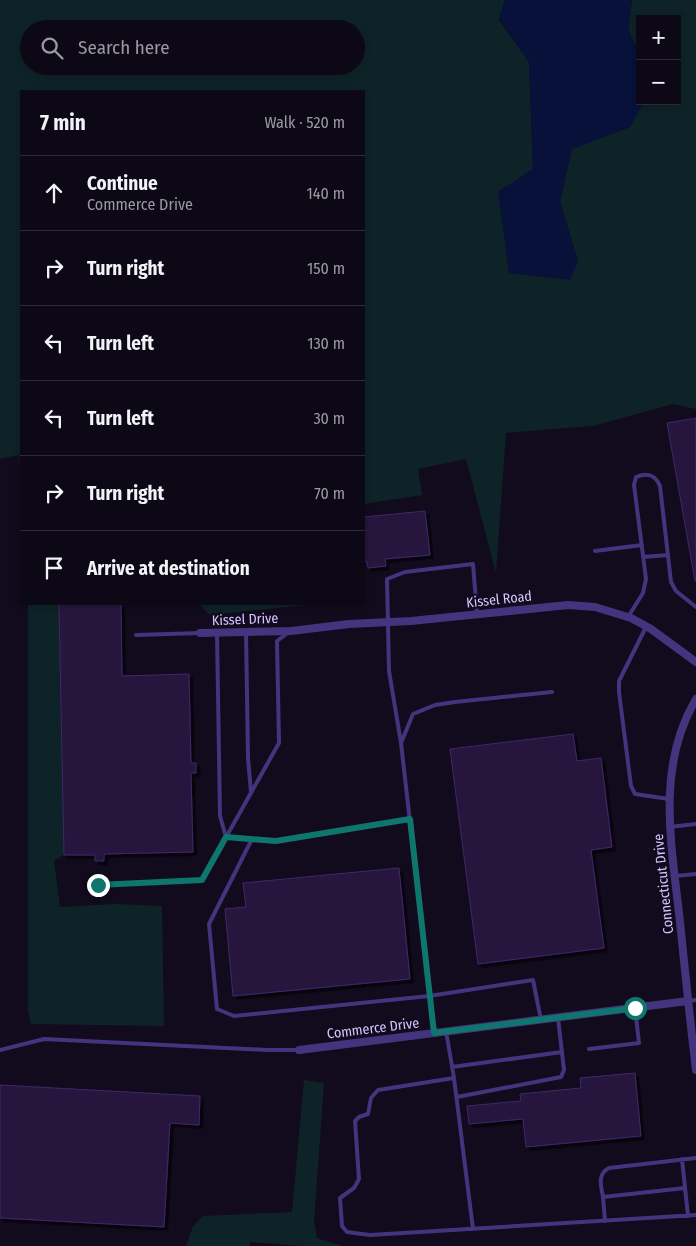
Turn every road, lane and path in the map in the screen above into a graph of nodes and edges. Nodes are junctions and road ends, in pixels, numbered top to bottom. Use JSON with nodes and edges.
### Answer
{"nodes":[{"id":1,"x":642,"y":545,"type":"junction"},
{"id":2,"x":595,"y":551,"type":"dead end"},
{"id":3,"x":668,"y":555,"type":"junction"},
{"id":4,"x":643,"y":557,"type":"junction"},
{"id":5,"x":696,"y":607,"type":"edge"},
{"id":6,"x":477,"y":615,"type":"junction"},
{"id":7,"x":628,"y":617,"type":"junction"},
{"id":8,"x":387,"y":622,"type":"junction"},
{"id":9,"x":646,"y":627,"type":"junction"},
{"id":10,"x":291,"y":630,"type":"junction"},
{"id":11,"x":246,"y":632,"type":"junction"},
{"id":12,"x":200,"y":633,"type":"joint"},
{"id":13,"x":217,"y":633,"type":"junction"},
{"id":14,"x":136,"y":635,"type":"dead end"},
{"id":15,"x":696,"y":662,"type":"edge"},
{"id":16,"x":552,"y":692,"type":"dead end"},
{"id":17,"x":696,"y":698,"type":"edge"},
{"id":18,"x":401,"y":743,"type":"junction"},
{"id":19,"x":252,"y":792,"type":"junction"},
{"id":20,"x":669,"y":799,"type":"junction"},
{"id":21,"x":410,"y":819,"type":"junction"},
{"id":22,"x":696,"y":824,"type":"edge"},
{"id":23,"x":669,"y":826,"type":"junction"},
{"id":24,"x":226,"y":837,"type":"junction"},
{"id":25,"x":252,"y":839,"type":"junction"},
{"id":26,"x":696,"y":874,"type":"edge"},
{"id":27,"x":675,"y":876,"type":"junction"},
{"id":28,"x":98,"y":885,"type":"dead end"},
{"id":29,"x":429,"y":996,"type":"junction"},
{"id":30,"x":692,"y":1001,"type":"edge"},
{"id":31,"x":635,"y":1008,"type":"junction"},
{"id":32,"x":558,"y":1017,"type":"junction"},
{"id":33,"x":541,"y":1020,"type":"junction"},
{"id":34,"x":446,"y":1031,"type":"junction"},
{"id":35,"x":434,"y":1033,"type":"junction"},
{"id":36,"x":589,"y":1049,"type":"dead end"},
{"id":37,"x":0,"y":1050,"type":"edge"},
{"id":38,"x":299,"y":1050,"type":"joint"},
{"id":39,"x":562,"y":1052,"type":"junction"},
{"id":40,"x":452,"y":1068,"type":"junction"},
{"id":41,"x":696,"y":1070,"type":"edge"},
{"id":42,"x":454,"y":1078,"type":"junction"},
{"id":43,"x":457,"y":1097,"type":"junction"},
{"id":44,"x":696,"y":1158,"type":"edge"},
{"id":45,"x":682,"y":1159,"type":"junction"},
{"id":46,"x":685,"y":1188,"type":"junction"},
{"id":47,"x":603,"y":1197,"type":"junction"},
{"id":48,"x":696,"y":1215,"type":"edge"},
{"id":49,"x":688,"y":1216,"type":"junction"},
{"id":50,"x":605,"y":1221,"type":"junction"},
{"id":51,"x":473,"y":1229,"type":"junction"}],
"edges":[{"from":1,"to":2,"type":"lane"},
{"from":1,"to":3,"type":"lane"},
{"from":1,"to":4,"type":"lane"},
{"from":3,"to":4,"type":"lane"},
{"from":3,"to":5,"type":"lane"},
{"from":4,"to":7,"type":"lane"},
{"from":6,"to":7,"type":"street","name":"Kissel Road"},
{"from":6,"to":8,"type":"street","name":"Kissel Road"},
{"from":6,"to":8,"type":"lane"},
{"from":7,"to":9,"type":"street","name":"Kissel Road"},
{"from":8,"to":10,"type":"street","name":"Kissel Road"},
{"from":8,"to":18,"type":"lane"},
{"from":9,"to":15,"type":"street","name":"Kissel Road"},
{"from":9,"to":20,"type":"lane"},
{"from":10,"to":11,"type":"street","name":"Kissel Drive"},
{"from":10,"to":19,"type":"lane"},
{"from":11,"to":13,"type":"street","name":"Kissel Drive"},
{"from":11,"to":19,"type":"lane"},
{"from":12,"to":13,"type":"street","name":"Kissel Drive"},
{"from":12,"to":14,"type":"lane"},
{"from":13,"to":24,"type":"lane"},
{"from":16,"to":18,"type":"lane"},
{"from":17,"to":20,"type":"street","name":"Connecticut Drive"},
{"from":18,"to":21,"type":"lane"},
{"from":19,"to":24,"type":"lane"},
{"from":20,"to":23,"type":"street","name":"Connecticut Drive"},
{"from":21,"to":25,"type":"lane"},
{"from":21,"to":29,"type":"lane"},
{"from":22,"to":23,"type":"lane"},
{"from":23,"to":27,"type":"street","name":"Connecticut Drive"},
{"from":24,"to":25,"type":"lane"},
{"from":24,"to":28,"type":"lane"},
{"from":25,"to":29,"type":"lane"},
{"from":26,"to":27,"type":"lane"},
{"from":27,"to":30,"type":"street","name":"Connecticut Drive"},
{"from":29,"to":33,"type":"lane"},
{"from":29,"to":35,"type":"lane"},
{"from":30,"to":31,"type":"street","name":"Commerce Drive"},
{"from":30,"to":41,"type":"street","name":"Connecticut Drive"},
{"from":31,"to":32,"type":"street","name":"Commerce Drive"},
{"from":31,"to":36,"type":"lane"},
{"from":32,"to":33,"type":"street","name":"Commerce Drive"},
{"from":32,"to":39,"type":"lane"},
{"from":33,"to":34,"type":"street","name":"Commerce Drive"},
{"from":34,"to":35,"type":"street","name":"Commerce Drive"},
{"from":34,"to":40,"type":"lane"},
{"from":35,"to":38,"type":"street","name":"Commerce Drive"},
{"from":37,"to":38,"type":"lane"},
{"from":39,"to":40,"type":"lane"},
{"from":39,"to":43,"type":"lane"},
{"from":40,"to":42,"type":"lane"},
{"from":42,"to":43,"type":"lane"},
{"from":42,"to":51,"type":"lane"},
{"from":43,"to":51,"type":"lane"},
{"from":44,"to":45,"type":"lane"},
{"from":45,"to":46,"type":"lane"},
{"from":45,"to":47,"type":"lane"},
{"from":46,"to":47,"type":"lane"},
{"from":46,"to":49,"type":"lane"},
{"from":47,"to":50,"type":"lane"},
{"from":48,"to":49,"type":"lane"},
{"from":49,"to":50,"type":"lane"},
{"from":50,"to":51,"type":"lane"}]}
